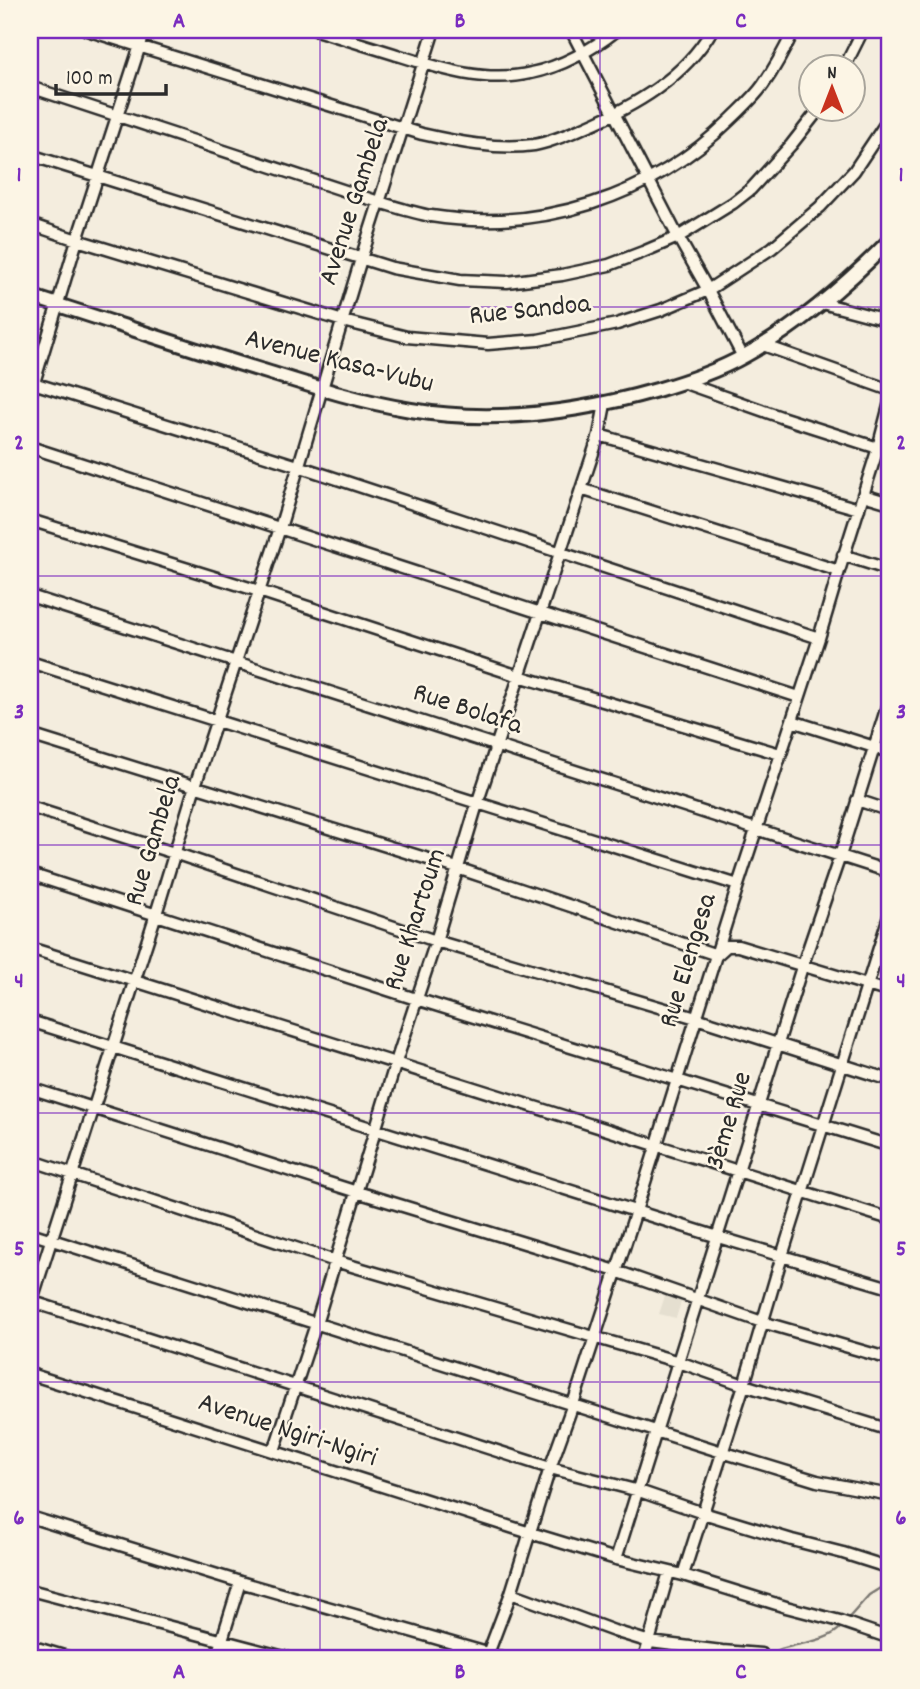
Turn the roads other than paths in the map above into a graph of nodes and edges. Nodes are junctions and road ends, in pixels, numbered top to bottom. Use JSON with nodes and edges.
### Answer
{"nodes":[{"id":1,"x":87,"y":30,"type":"edge"},
{"id":2,"x":145,"y":30,"type":"edge"},
{"id":3,"x":316,"y":30,"type":"edge"},
{"id":4,"x":434,"y":30,"type":"edge"},
{"id":5,"x":571,"y":30,"type":"edge"},
{"id":6,"x":617,"y":30,"type":"edge"},
{"id":7,"x":712,"y":30,"type":"edge"},
{"id":8,"x":794,"y":30,"type":"edge"},
{"id":9,"x":863,"y":30,"type":"edge"},
{"id":10,"x":140,"y":47,"type":"junction"},
{"id":11,"x":583,"y":52,"type":"junction"},
{"id":12,"x":852,"y":52,"type":"edge"},
{"id":13,"x":424,"y":64,"type":"junction"},
{"id":14,"x":30,"y":87,"type":"edge"},
{"id":15,"x":616,"y":114,"type":"junction"},
{"id":16,"x":117,"y":115,"type":"junction"},
{"id":17,"x":890,"y":117,"type":"edge"},
{"id":18,"x":809,"y":122,"type":"edge"},
{"id":19,"x":404,"y":128,"type":"junction"},
{"id":20,"x":30,"y":155,"type":"edge"},
{"id":21,"x":97,"y":177,"type":"junction"},
{"id":22,"x":649,"y":179,"type":"junction"},
{"id":23,"x":379,"y":202,"type":"junction"},
{"id":24,"x":30,"y":224,"type":"edge"},
{"id":25,"x":678,"y":237,"type":"junction"},
{"id":26,"x":77,"y":240,"type":"junction"},
{"id":27,"x":890,"y":240,"type":"edge"},
{"id":28,"x":361,"y":259,"type":"junction"},
{"id":29,"x":708,"y":290,"type":"junction"},
{"id":30,"x":30,"y":296,"type":"edge"},
{"id":31,"x":822,"y":303,"type":"junction"},
{"id":32,"x":57,"y":304,"type":"junction"},
{"id":33,"x":343,"y":321,"type":"junction"},
{"id":34,"x":890,"y":321,"type":"edge"},
{"id":35,"x":763,"y":345,"type":"junction"},
{"id":36,"x":743,"y":357,"type":"junction"},
{"id":37,"x":32,"y":382,"type":"edge"},
{"id":38,"x":682,"y":382,"type":"junction"},
{"id":39,"x":322,"y":389,"type":"junction"},
{"id":40,"x":890,"y":390,"type":"edge"},
{"id":41,"x":30,"y":396,"type":"edge"},
{"id":42,"x":890,"y":402,"type":"edge"},
{"id":43,"x":605,"y":404,"type":"junction"},
{"id":44,"x":599,"y":435,"type":"junction"},
{"id":45,"x":30,"y":447,"type":"edge"},
{"id":46,"x":878,"y":448,"type":"junction"},
{"id":47,"x":298,"y":466,"type":"junction"},
{"id":48,"x":581,"y":489,"type":"junction"},
{"id":49,"x":863,"y":495,"type":"junction"},
{"id":50,"x":890,"y":503,"type":"edge"},
{"id":51,"x":859,"y":509,"type":"junction"},
{"id":52,"x":30,"y":520,"type":"edge"},
{"id":53,"x":280,"y":528,"type":"junction"},
{"id":54,"x":561,"y":554,"type":"junction"},
{"id":55,"x":844,"y":555,"type":"junction"},
{"id":56,"x":890,"y":570,"type":"edge"},
{"id":57,"x":839,"y":571,"type":"junction"},
{"id":58,"x":258,"y":591,"type":"junction"},
{"id":59,"x":30,"y":596,"type":"edge"},
{"id":60,"x":541,"y":614,"type":"junction"},
{"id":61,"x":819,"y":638,"type":"junction"},
{"id":62,"x":30,"y":662,"type":"edge"},
{"id":63,"x":236,"y":662,"type":"junction"},
{"id":64,"x":519,"y":676,"type":"junction"},
{"id":65,"x":799,"y":697,"type":"junction"},
{"id":66,"x":890,"y":697,"type":"edge"},
{"id":67,"x":216,"y":721,"type":"junction"},
{"id":68,"x":792,"y":721,"type":"junction"},
{"id":69,"x":30,"y":735,"type":"edge"},
{"id":70,"x":497,"y":745,"type":"junction"},
{"id":71,"x":874,"y":748,"type":"junction"},
{"id":72,"x":890,"y":752,"type":"edge"},
{"id":73,"x":780,"y":754,"type":"junction"},
{"id":74,"x":195,"y":786,"type":"junction"},
{"id":75,"x":857,"y":800,"type":"junction"},
{"id":76,"x":477,"y":804,"type":"junction"},
{"id":77,"x":30,"y":807,"type":"edge"},
{"id":78,"x":890,"y":811,"type":"edge"},
{"id":79,"x":757,"y":827,"type":"junction"},
{"id":80,"x":174,"y":853,"type":"junction"},
{"id":81,"x":840,"y":856,"type":"junction"},
{"id":82,"x":457,"y":868,"type":"junction"},
{"id":83,"x":890,"y":872,"type":"edge"},
{"id":84,"x":30,"y":874,"type":"edge"},
{"id":85,"x":738,"y":886,"type":"junction"},
{"id":86,"x":890,"y":913,"type":"edge"},
{"id":87,"x":156,"y":914,"type":"junction"},
{"id":88,"x":887,"y":930,"type":"edge"},
{"id":89,"x":436,"y":941,"type":"junction"},
{"id":90,"x":30,"y":948,"type":"edge"},
{"id":91,"x":717,"y":956,"type":"junction"},
{"id":92,"x":802,"y":967,"type":"junction"},
{"id":93,"x":135,"y":980,"type":"junction"},
{"id":94,"x":867,"y":985,"type":"junction"},
{"id":95,"x":890,"y":992,"type":"edge"},
{"id":96,"x":416,"y":999,"type":"junction"},
{"id":97,"x":696,"y":1017,"type":"junction"},
{"id":98,"x":30,"y":1021,"type":"edge"},
{"id":99,"x":779,"y":1044,"type":"junction"},
{"id":100,"x":113,"y":1047,"type":"junction"},
{"id":101,"x":396,"y":1062,"type":"junction"},
{"id":102,"x":843,"y":1065,"type":"junction"},
{"id":103,"x":678,"y":1079,"type":"junction"},
{"id":104,"x":890,"y":1080,"type":"edge"},
{"id":105,"x":30,"y":1088,"type":"edge"},
{"id":106,"x":759,"y":1105,"type":"junction"},
{"id":107,"x":93,"y":1108,"type":"junction"},
{"id":108,"x":824,"y":1124,"type":"junction"},
{"id":109,"x":375,"y":1129,"type":"junction"},
{"id":110,"x":656,"y":1146,"type":"junction"},
{"id":111,"x":890,"y":1146,"type":"edge"},
{"id":112,"x":30,"y":1160,"type":"edge"},
{"id":113,"x":739,"y":1171,"type":"junction"},
{"id":114,"x":73,"y":1173,"type":"junction"},
{"id":115,"x":803,"y":1191,"type":"junction"},
{"id":116,"x":357,"y":1192,"type":"junction"},
{"id":117,"x":636,"y":1212,"type":"junction"},
{"id":118,"x":890,"y":1219,"type":"edge"},
{"id":119,"x":30,"y":1233,"type":"edge"},
{"id":120,"x":718,"y":1237,"type":"junction"},
{"id":121,"x":51,"y":1239,"type":"junction"},
{"id":122,"x":782,"y":1256,"type":"junction"},
{"id":123,"x":335,"y":1261,"type":"junction"},
{"id":124,"x":616,"y":1272,"type":"junction"},
{"id":125,"x":890,"y":1288,"type":"edge"},
{"id":126,"x":698,"y":1299,"type":"junction"},
{"id":127,"x":30,"y":1303,"type":"edge"},
{"id":128,"x":762,"y":1322,"type":"junction"},
{"id":129,"x":316,"y":1324,"type":"junction"},
{"id":130,"x":595,"y":1338,"type":"junction"},
{"id":131,"x":890,"y":1359,"type":"edge"},
{"id":132,"x":679,"y":1362,"type":"junction"},
{"id":133,"x":30,"y":1374,"type":"edge"},
{"id":134,"x":295,"y":1385,"type":"junction"},
{"id":135,"x":744,"y":1385,"type":"junction"},
{"id":136,"x":573,"y":1404,"type":"junction"},
{"id":137,"x":890,"y":1430,"type":"edge"},
{"id":138,"x":658,"y":1431,"type":"junction"},
{"id":139,"x":274,"y":1451,"type":"junction"},
{"id":140,"x":722,"y":1452,"type":"junction"},
{"id":141,"x":550,"y":1468,"type":"junction"},
{"id":142,"x":639,"y":1491,"type":"junction"},
{"id":143,"x":890,"y":1495,"type":"edge"},
{"id":144,"x":703,"y":1513,"type":"junction"},
{"id":145,"x":30,"y":1517,"type":"edge"},
{"id":146,"x":530,"y":1532,"type":"junction"},
{"id":147,"x":616,"y":1559,"type":"junction"},
{"id":148,"x":890,"y":1567,"type":"edge"},
{"id":149,"x":669,"y":1572,"type":"junction"},
{"id":150,"x":683,"y":1575,"type":"junction"},
{"id":151,"x":240,"y":1581,"type":"junction"},
{"id":152,"x":30,"y":1590,"type":"edge"},
{"id":153,"x":511,"y":1593,"type":"junction"},
{"id":154,"x":890,"y":1638,"type":"edge"},
{"id":155,"x":222,"y":1640,"type":"junction"},
{"id":156,"x":650,"y":1642,"type":"junction"},
{"id":157,"x":30,"y":1646,"type":"edge"},
{"id":158,"x":761,"y":1654,"type":"dead end"},
{"id":159,"x":487,"y":1656,"type":"edge"},
{"id":160,"x":74,"y":1659,"type":"edge"},
{"id":161,"x":216,"y":1659,"type":"edge"},
{"id":162,"x":292,"y":1659,"type":"edge"},
{"id":163,"x":508,"y":1659,"type":"edge"},
{"id":164,"x":645,"y":1659,"type":"edge"}],
"edges":[{"from":1,"to":10,"type":"street"},
{"from":2,"to":10,"type":"street"},
{"from":3,"to":13,"type":"street"},
{"from":4,"to":13,"type":"street","name":"Avenue Gambela"},
{"from":5,"to":11,"type":"street"},
{"from":6,"to":11,"type":"street"},
{"from":7,"to":15,"type":"street"},
{"from":8,"to":22,"type":"street"},
{"from":9,"to":12,"type":"street"},
{"from":10,"to":16,"type":"street"},
{"from":10,"to":19,"type":"street"},
{"from":11,"to":13,"type":"street"},
{"from":11,"to":15,"type":"street"},
{"from":13,"to":19,"type":"street","name":"Avenue Gambela"},
{"from":14,"to":16,"type":"street"},
{"from":15,"to":19,"type":"street"},
{"from":15,"to":22,"type":"street"},
{"from":16,"to":21,"type":"street"},
{"from":16,"to":23,"type":"street"},
{"from":17,"to":29,"type":"street","name":"Rue Sandoa"},
{"from":18,"to":25,"type":"street"},
{"from":19,"to":23,"type":"street","name":"Avenue Gambela"},
{"from":20,"to":21,"type":"street"},
{"from":21,"to":26,"type":"street"},
{"from":21,"to":28,"type":"street"},
{"from":22,"to":23,"type":"street"},
{"from":22,"to":25,"type":"street"},
{"from":23,"to":28,"type":"street","name":"Avenue Gambela"},
{"from":24,"to":26,"type":"street","name":"Rue Sandoa"},
{"from":25,"to":28,"type":"street"},
{"from":25,"to":29,"type":"street"},
{"from":26,"to":32,"type":"street"},
{"from":26,"to":33,"type":"street","name":"Rue Sandoa"},
{"from":27,"to":31,"type":"main road","name":"Avenue Kasa-Vubu"},
{"from":28,"to":33,"type":"street","name":"Avenue Gambela"},
{"from":29,"to":33,"type":"street","name":"Rue Sandoa"},
{"from":29,"to":36,"type":"street"},
{"from":30,"to":32,"type":"main road","name":"Avenue Kasa-Vubu"},
{"from":31,"to":34,"type":"street"},
{"from":31,"to":35,"type":"main road","name":"Avenue Kasa-Vubu"},
{"from":32,"to":37,"type":"street"},
{"from":32,"to":39,"type":"main road","name":"Avenue Kasa-Vubu"},
{"from":33,"to":39,"type":"street","name":"Avenue Gambela"},
{"from":35,"to":36,"type":"main road","name":"Avenue Kasa-Vubu"},
{"from":35,"to":40,"type":"street"},
{"from":36,"to":38,"type":"main road","name":"Avenue Kasa-Vubu"},
{"from":37,"to":41,"type":"street"},
{"from":37,"to":47,"type":"street"},
{"from":38,"to":43,"type":"main road","name":"Avenue Kasa-Vubu"},
{"from":38,"to":46,"type":"street"},
{"from":39,"to":43,"type":"main road","name":"Avenue Kasa-Vubu"},
{"from":39,"to":47,"type":"street","name":"Rue Gambela"},
{"from":42,"to":46,"type":"street","name":"Rue Elengesa"},
{"from":43,"to":44,"type":"street","name":"Rue Khartoum"},
{"from":44,"to":48,"type":"street","name":"Rue Khartoum"},
{"from":44,"to":51,"type":"street"},
{"from":45,"to":53,"type":"street"},
{"from":46,"to":49,"type":"street","name":"Rue Elengesa"},
{"from":47,"to":53,"type":"street","name":"Rue Gambela"},
{"from":47,"to":54,"type":"street"},
{"from":48,"to":54,"type":"street","name":"Rue Khartoum"},
{"from":48,"to":57,"type":"street"},
{"from":49,"to":50,"type":"street"},
{"from":49,"to":51,"type":"street","name":"Rue Elengesa"},
{"from":51,"to":55,"type":"street","name":"Rue Elengesa"},
{"from":52,"to":58,"type":"street"},
{"from":53,"to":58,"type":"street","name":"Rue Gambela"},
{"from":53,"to":60,"type":"street"},
{"from":54,"to":60,"type":"street","name":"Rue Khartoum"},
{"from":54,"to":61,"type":"street"},
{"from":55,"to":56,"type":"street"},
{"from":55,"to":57,"type":"street","name":"Rue Elengesa"},
{"from":57,"to":61,"type":"street","name":"Rue Elengesa"},
{"from":58,"to":63,"type":"street","name":"Rue Gambela"},
{"from":58,"to":64,"type":"street"},
{"from":59,"to":63,"type":"street","name":"Rue Bolafa"},
{"from":60,"to":64,"type":"street","name":"Rue Khartoum"},
{"from":60,"to":65,"type":"street"},
{"from":61,"to":65,"type":"street","name":"Rue Elengesa"},
{"from":62,"to":67,"type":"street"},
{"from":63,"to":67,"type":"street","name":"Rue Gambela"},
{"from":63,"to":70,"type":"street","name":"Rue Bolafa"},
{"from":64,"to":70,"type":"street","name":"Rue Khartoum"},
{"from":64,"to":73,"type":"street"},
{"from":65,"to":68,"type":"street","name":"Rue Elengesa"},
{"from":66,"to":71,"type":"street","name":"3ème Rue"},
{"from":67,"to":74,"type":"street","name":"Rue Gambela"},
{"from":67,"to":76,"type":"street"},
{"from":68,"to":71,"type":"street"},
{"from":68,"to":73,"type":"street","name":"Rue Elengesa"},
{"from":69,"to":74,"type":"street"},
{"from":70,"to":76,"type":"street","name":"Rue Khartoum"},
{"from":70,"to":79,"type":"street","name":"Rue Bolafa"},
{"from":71,"to":72,"type":"street"},
{"from":71,"to":75,"type":"street","name":"3ème Rue"},
{"from":73,"to":79,"type":"street","name":"Rue Elengesa"},
{"from":74,"to":80,"type":"street","name":"Rue Gambela"},
{"from":74,"to":82,"type":"street"},
{"from":75,"to":78,"type":"street"},
{"from":75,"to":81,"type":"street","name":"3ème Rue"},
{"from":76,"to":82,"type":"street","name":"Rue Khartoum"},
{"from":76,"to":85,"type":"street"},
{"from":77,"to":80,"type":"street"},
{"from":79,"to":81,"type":"street","name":"Rue Bolafa"},
{"from":79,"to":85,"type":"street","name":"Rue Elengesa"},
{"from":80,"to":87,"type":"street","name":"Rue Gambela"},
{"from":80,"to":89,"type":"street"},
{"from":81,"to":83,"type":"street","name":"Rue Bolafa"},
{"from":81,"to":92,"type":"street","name":"3ème Rue"},
{"from":82,"to":89,"type":"street","name":"Rue Khartoum"},
{"from":82,"to":91,"type":"street"},
{"from":84,"to":87,"type":"street"},
{"from":85,"to":91,"type":"street","name":"Rue Elengesa"},
{"from":86,"to":88,"type":"street"},
{"from":87,"to":93,"type":"street","name":"Rue Gambela"},
{"from":87,"to":96,"type":"street"},
{"from":88,"to":94,"type":"street"},
{"from":89,"to":96,"type":"street","name":"Rue Khartoum"},
{"from":89,"to":97,"type":"street"},
{"from":90,"to":93,"type":"street"},
{"from":91,"to":92,"type":"street"},
{"from":91,"to":97,"type":"street","name":"Rue Elengesa"},
{"from":92,"to":94,"type":"street"},
{"from":92,"to":99,"type":"street","name":"3ème Rue"},
{"from":93,"to":100,"type":"street","name":"Rue Gambela"},
{"from":93,"to":101,"type":"street"},
{"from":94,"to":95,"type":"street"},
{"from":94,"to":102,"type":"street"},
{"from":96,"to":101,"type":"street","name":"Rue Khartoum"},
{"from":96,"to":103,"type":"street"},
{"from":97,"to":99,"type":"street"},
{"from":97,"to":103,"type":"street","name":"Rue Elengesa"},
{"from":98,"to":100,"type":"street"},
{"from":99,"to":102,"type":"street"},
{"from":99,"to":106,"type":"street","name":"3ème Rue"},
{"from":100,"to":107,"type":"street","name":"Rue Gambela"},
{"from":100,"to":109,"type":"street"},
{"from":101,"to":109,"type":"street","name":"Rue Khartoum"},
{"from":101,"to":110,"type":"street"},
{"from":102,"to":104,"type":"street"},
{"from":102,"to":108,"type":"street"},
{"from":103,"to":106,"type":"street"},
{"from":103,"to":110,"type":"street","name":"Rue Elengesa"},
{"from":105,"to":107,"type":"street"},
{"from":106,"to":108,"type":"street"},
{"from":106,"to":113,"type":"street","name":"3ème Rue"},
{"from":107,"to":114,"type":"street","name":"Rue Gambela"},
{"from":107,"to":116,"type":"street"},
{"from":108,"to":111,"type":"street"},
{"from":108,"to":115,"type":"street"},
{"from":109,"to":116,"type":"street","name":"Rue Khartoum"},
{"from":109,"to":117,"type":"street"},
{"from":110,"to":113,"type":"street"},
{"from":110,"to":117,"type":"street","name":"Rue Elengesa"},
{"from":112,"to":114,"type":"street"},
{"from":113,"to":115,"type":"street"},
{"from":113,"to":120,"type":"street","name":"3ème Rue"},
{"from":114,"to":121,"type":"street","name":"Rue Gambela"},
{"from":114,"to":123,"type":"street"},
{"from":115,"to":118,"type":"street"},
{"from":115,"to":122,"type":"street"},
{"from":116,"to":123,"type":"street","name":"Rue Khartoum"},
{"from":116,"to":124,"type":"street"},
{"from":117,"to":120,"type":"street"},
{"from":117,"to":124,"type":"street","name":"Rue Elengesa"},
{"from":119,"to":121,"type":"street"},
{"from":120,"to":122,"type":"street"},
{"from":120,"to":126,"type":"street","name":"3ème Rue"},
{"from":121,"to":127,"type":"street","name":"Rue Gambela"},
{"from":121,"to":129,"type":"street"},
{"from":122,"to":125,"type":"street"},
{"from":122,"to":128,"type":"street"},
{"from":123,"to":129,"type":"street","name":"Rue Khartoum"},
{"from":123,"to":130,"type":"street"},
{"from":124,"to":126,"type":"street"},
{"from":124,"to":130,"type":"street","name":"Rue Elengesa"},
{"from":126,"to":128,"type":"street"},
{"from":126,"to":132,"type":"street","name":"3ème Rue"},
{"from":127,"to":134,"type":"street"},
{"from":128,"to":131,"type":"street"},
{"from":128,"to":135,"type":"street"},
{"from":129,"to":134,"type":"street","name":"Rue Khartoum"},
{"from":129,"to":136,"type":"street"},
{"from":130,"to":132,"type":"street"},
{"from":130,"to":136,"type":"street","name":"Rue Elengesa"},
{"from":132,"to":135,"type":"street"},
{"from":132,"to":138,"type":"street","name":"3ème Rue"},
{"from":133,"to":139,"type":"street","name":"Avenue Ngiri-Ngiri"},
{"from":134,"to":139,"type":"street","name":"Rue Khartoum"},
{"from":134,"to":141,"type":"street"},
{"from":135,"to":137,"type":"street"},
{"from":135,"to":140,"type":"street"},
{"from":136,"to":138,"type":"street"},
{"from":136,"to":141,"type":"street","name":"Rue Elengesa"},
{"from":138,"to":140,"type":"street"},
{"from":138,"to":142,"type":"street","name":"3ème Rue"},
{"from":139,"to":146,"type":"street","name":"Avenue Ngiri-Ngiri"},
{"from":140,"to":143,"type":"street"},
{"from":140,"to":144,"type":"street"},
{"from":141,"to":142,"type":"street"},
{"from":141,"to":146,"type":"street","name":"Rue Elengesa"},
{"from":142,"to":144,"type":"street"},
{"from":142,"to":147,"type":"street","name":"3ème Rue"},
{"from":144,"to":148,"type":"street"},
{"from":144,"to":150,"type":"street"},
{"from":145,"to":151,"type":"street"},
{"from":146,"to":147,"type":"street","name":"Avenue Ngiri-Ngiri"},
{"from":146,"to":153,"type":"street","name":"Rue Elengesa"},
{"from":147,"to":149,"type":"street","name":"Avenue Ngiri-Ngiri"},
{"from":149,"to":150,"type":"street","name":"Avenue Ngiri-Ngiri"},
{"from":149,"to":156,"type":"street"},
{"from":150,"to":154,"type":"street","name":"Avenue Ngiri-Ngiri"},
{"from":151,"to":155,"type":"street"},
{"from":151,"to":159,"type":"street"},
{"from":152,"to":155,"type":"street"},
{"from":153,"to":156,"type":"street"},
{"from":153,"to":159,"type":"street","name":"Rue Elengesa"},
{"from":155,"to":161,"type":"street"},
{"from":155,"to":162,"type":"street"},
{"from":156,"to":158,"type":"street"},
{"from":156,"to":164,"type":"street"},
{"from":157,"to":160,"type":"street"},
{"from":159,"to":163,"type":"street"}]}
